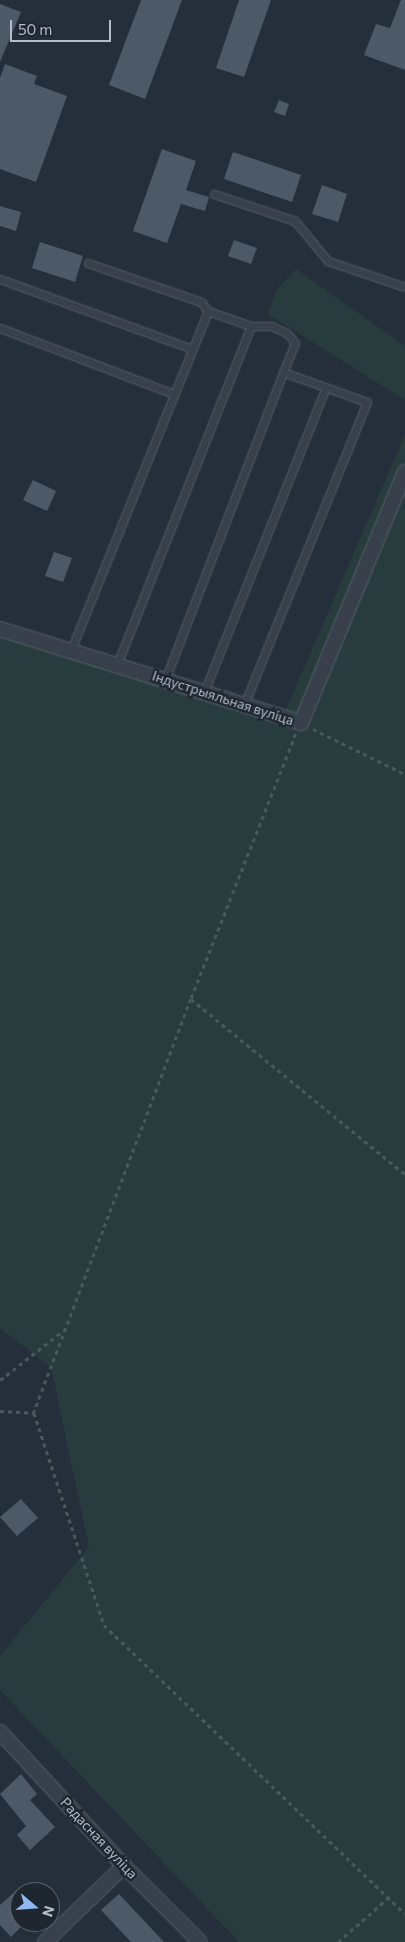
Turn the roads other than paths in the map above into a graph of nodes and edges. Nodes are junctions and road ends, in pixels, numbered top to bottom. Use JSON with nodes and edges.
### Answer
{"nodes":[{"id":1,"x":214,"y":194,"type":"dead end"},
{"id":2,"x":88,"y":263,"type":"dead end"},
{"id":3,"x":0,"y":280,"type":"edge"},
{"id":4,"x":405,"y":287,"type":"edge"},
{"id":5,"x":208,"y":311,"type":"junction"},
{"id":6,"x":251,"y":326,"type":"junction"},
{"id":7,"x":0,"y":328,"type":"edge"},
{"id":8,"x":192,"y":349,"type":"junction"},
{"id":9,"x":283,"y":372,"type":"junction"},
{"id":10,"x":326,"y":387,"type":"junction"},
{"id":11,"x":174,"y":394,"type":"junction"},
{"id":12,"x":405,"y":472,"type":"edge"},
{"id":13,"x":0,"y":628,"type":"edge"},
{"id":14,"x":71,"y":650,"type":"junction"},
{"id":15,"x":117,"y":665,"type":"junction"},
{"id":16,"x":165,"y":680,"type":"junction"},
{"id":17,"x":204,"y":692,"type":"junction"},
{"id":18,"x":244,"y":705,"type":"junction"},
{"id":19,"x":0,"y":1732,"type":"edge"},
{"id":20,"x":124,"y":1866,"type":"junction"},
{"id":21,"x":45,"y":1942,"type":"edge"},
{"id":22,"x":200,"y":1942,"type":"edge"}],
"edges":[{"from":1,"to":4,"type":"lane"},
{"from":2,"to":5,"type":"lane"},
{"from":3,"to":8,"type":"lane"},
{"from":5,"to":6,"type":"lane"},
{"from":5,"to":8,"type":"lane"},
{"from":6,"to":9,"type":"lane"},
{"from":6,"to":15,"type":"lane"},
{"from":7,"to":11,"type":"lane"},
{"from":8,"to":11,"type":"lane"},
{"from":9,"to":10,"type":"lane"},
{"from":9,"to":16,"type":"lane"},
{"from":10,"to":17,"type":"lane"},
{"from":10,"to":18,"type":"lane"},
{"from":11,"to":14,"type":"lane"},
{"from":12,"to":18,"type":"street","name":"Індустрыяльная вуліца"},
{"from":13,"to":14,"type":"street","name":"Індустрыяльная вуліца"},
{"from":14,"to":15,"type":"street","name":"Індустрыяльная вуліца"},
{"from":15,"to":16,"type":"street","name":"Індустрыяльная вуліца"},
{"from":16,"to":17,"type":"street","name":"Індустрыяльная вуліца"},
{"from":17,"to":18,"type":"street","name":"Індустрыяльная вуліца"},
{"from":19,"to":20,"type":"street","name":"Радасная вуліца"},
{"from":20,"to":21,"type":"street"},
{"from":20,"to":22,"type":"street","name":"Радасная вуліца"}]}
